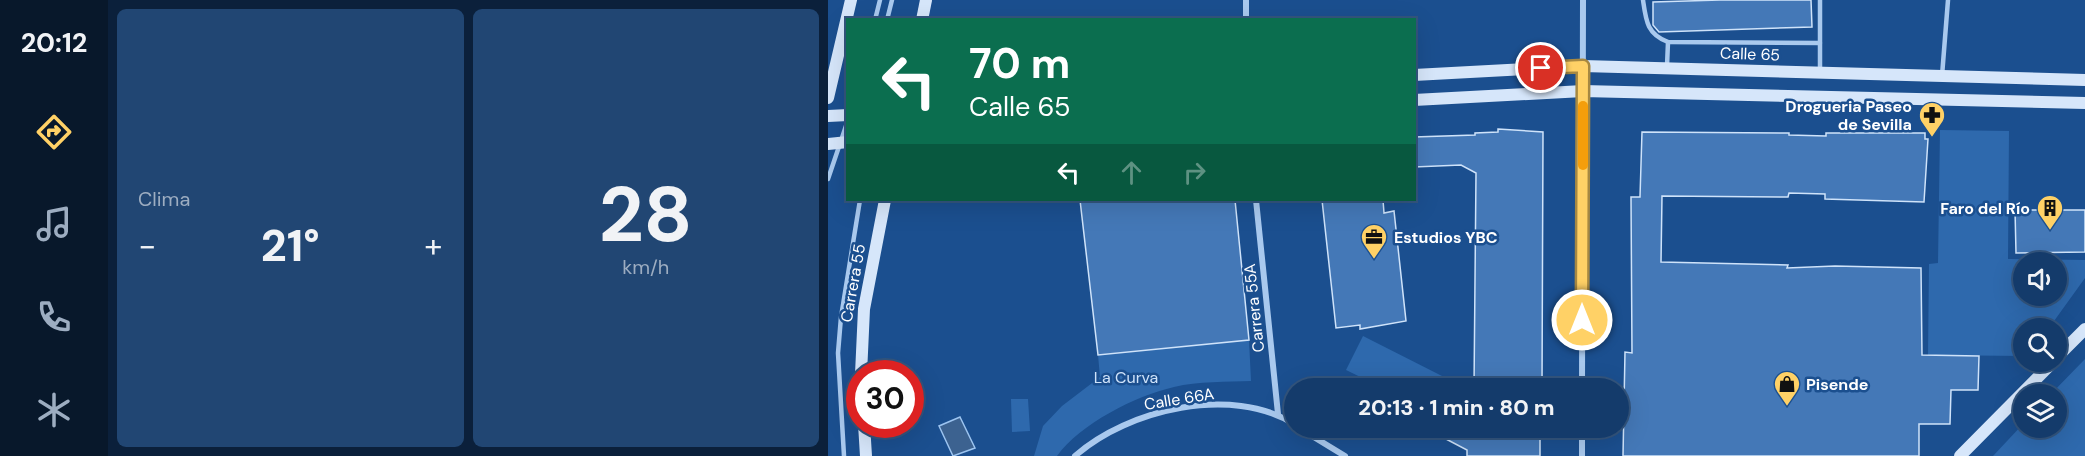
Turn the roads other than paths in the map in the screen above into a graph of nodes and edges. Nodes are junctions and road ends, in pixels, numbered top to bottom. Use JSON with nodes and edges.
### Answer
{"nodes":[{"id":1,"x":851,"y":0,"type":"edge"},
{"id":2,"x":880,"y":0,"type":"edge"},
{"id":3,"x":892,"y":0,"type":"edge"},
{"id":4,"x":926,"y":0,"type":"edge"},
{"id":5,"x":1246,"y":0,"type":"edge"},
{"id":6,"x":1583,"y":0,"type":"edge"},
{"id":7,"x":1643,"y":0,"type":"edge"},
{"id":8,"x":1820,"y":0,"type":"edge"},
{"id":9,"x":1948,"y":0,"type":"edge"},
{"id":10,"x":847,"y":18,"type":"edge"},
{"id":11,"x":876,"y":18,"type":"edge"},
{"id":12,"x":888,"y":18,"type":"edge"},
{"id":13,"x":922,"y":18,"type":"edge"},
{"id":14,"x":1246,"y":18,"type":"edge"},
{"id":15,"x":846,"y":21,"type":"edge"},
{"id":16,"x":1668,"y":42,"type":"junction"},
{"id":17,"x":1821,"y":43,"type":"junction"},
{"id":18,"x":1583,"y":66,"type":"junction"},
{"id":19,"x":1667,"y":68,"type":"junction"},
{"id":20,"x":1820,"y":73,"type":"junction"},
{"id":21,"x":1416,"y":75,"type":"edge"},
{"id":22,"x":1942,"y":76,"type":"junction"},
{"id":23,"x":2085,"y":80,"type":"edge"},
{"id":24,"x":1583,"y":91,"type":"junction"},
{"id":25,"x":828,"y":98,"type":"edge"},
{"id":26,"x":1416,"y":100,"type":"edge"},
{"id":27,"x":2085,"y":103,"type":"edge"},
{"id":28,"x":846,"y":114,"type":"edge"},
{"id":29,"x":828,"y":116,"type":"edge"},
{"id":30,"x":846,"y":125,"type":"edge"},
{"id":31,"x":838,"y":143,"type":"edge"},
{"id":32,"x":828,"y":179,"type":"edge"},
{"id":33,"x":860,"y":201,"type":"edge"},
{"id":34,"x":885,"y":201,"type":"edge"},
{"id":35,"x":1256,"y":201,"type":"edge"},
{"id":36,"x":2085,"y":328,"type":"edge"},
{"id":37,"x":2067,"y":347,"type":"edge"},
{"id":38,"x":861,"y":360,"type":"edge"},
{"id":39,"x":2043,"y":372,"type":"edge"},
{"id":40,"x":1582,"y":378,"type":"edge"},
{"id":41,"x":1278,"y":414,"type":"junction"},
{"id":42,"x":1284,"y":418,"type":"edge"},
{"id":43,"x":1315,"y":438,"type":"edge"},
{"id":44,"x":1582,"y":438,"type":"edge"},
{"id":45,"x":866,"y":450,"type":"edge"},
{"id":46,"x":844,"y":456,"type":"edge"},
{"id":47,"x":874,"y":456,"type":"edge"},
{"id":48,"x":1075,"y":456,"type":"edge"},
{"id":49,"x":1345,"y":456,"type":"edge"},
{"id":50,"x":1582,"y":456,"type":"edge"},
{"id":51,"x":1960,"y":456,"type":"edge"}],
"edges":[{"from":1,"to":10,"type":"street"},
{"from":2,"to":11,"type":"lane"},
{"from":3,"to":12,"type":"lane"},
{"from":4,"to":13,"type":"street"},
{"from":5,"to":14,"type":"street"},
{"from":6,"to":18,"type":"street"},
{"from":7,"to":16,"type":"lane"},
{"from":8,"to":17,"type":"lane"},
{"from":9,"to":22,"type":"lane"},
{"from":15,"to":25,"type":"street"},
{"from":16,"to":17,"type":"lane"},
{"from":16,"to":19,"type":"lane"},
{"from":17,"to":20,"type":"lane"},
{"from":18,"to":19,"type":"street","name":"Calle 65"},
{"from":18,"to":21,"type":"street","name":"Calle 65"},
{"from":18,"to":24,"type":"street"},
{"from":19,"to":20,"type":"street","name":"Calle 65"},
{"from":20,"to":22,"type":"street","name":"Calle 65"},
{"from":22,"to":23,"type":"street","name":"Calle 65"},
{"from":24,"to":26,"type":"street"},
{"from":24,"to":27,"type":"street"},
{"from":24,"to":40,"type":"street"},
{"from":28,"to":29,"type":"street"},
{"from":30,"to":31,"type":"lane"},
{"from":31,"to":32,"type":"lane"},
{"from":33,"to":46,"type":"lane"},
{"from":34,"to":38,"type":"street","name":"Carrera 55"},
{"from":35,"to":41,"type":"street","name":"Carrera 55A"},
{"from":36,"to":37,"type":"street"},
{"from":39,"to":51,"type":"street"},
{"from":41,"to":42,"type":"street","name":"Calle 66A"},
{"from":41,"to":48,"type":"street","name":"Calle 66A"},
{"from":43,"to":49,"type":"street"},
{"from":44,"to":50,"type":"street"},
{"from":45,"to":47,"type":"street"}]}
